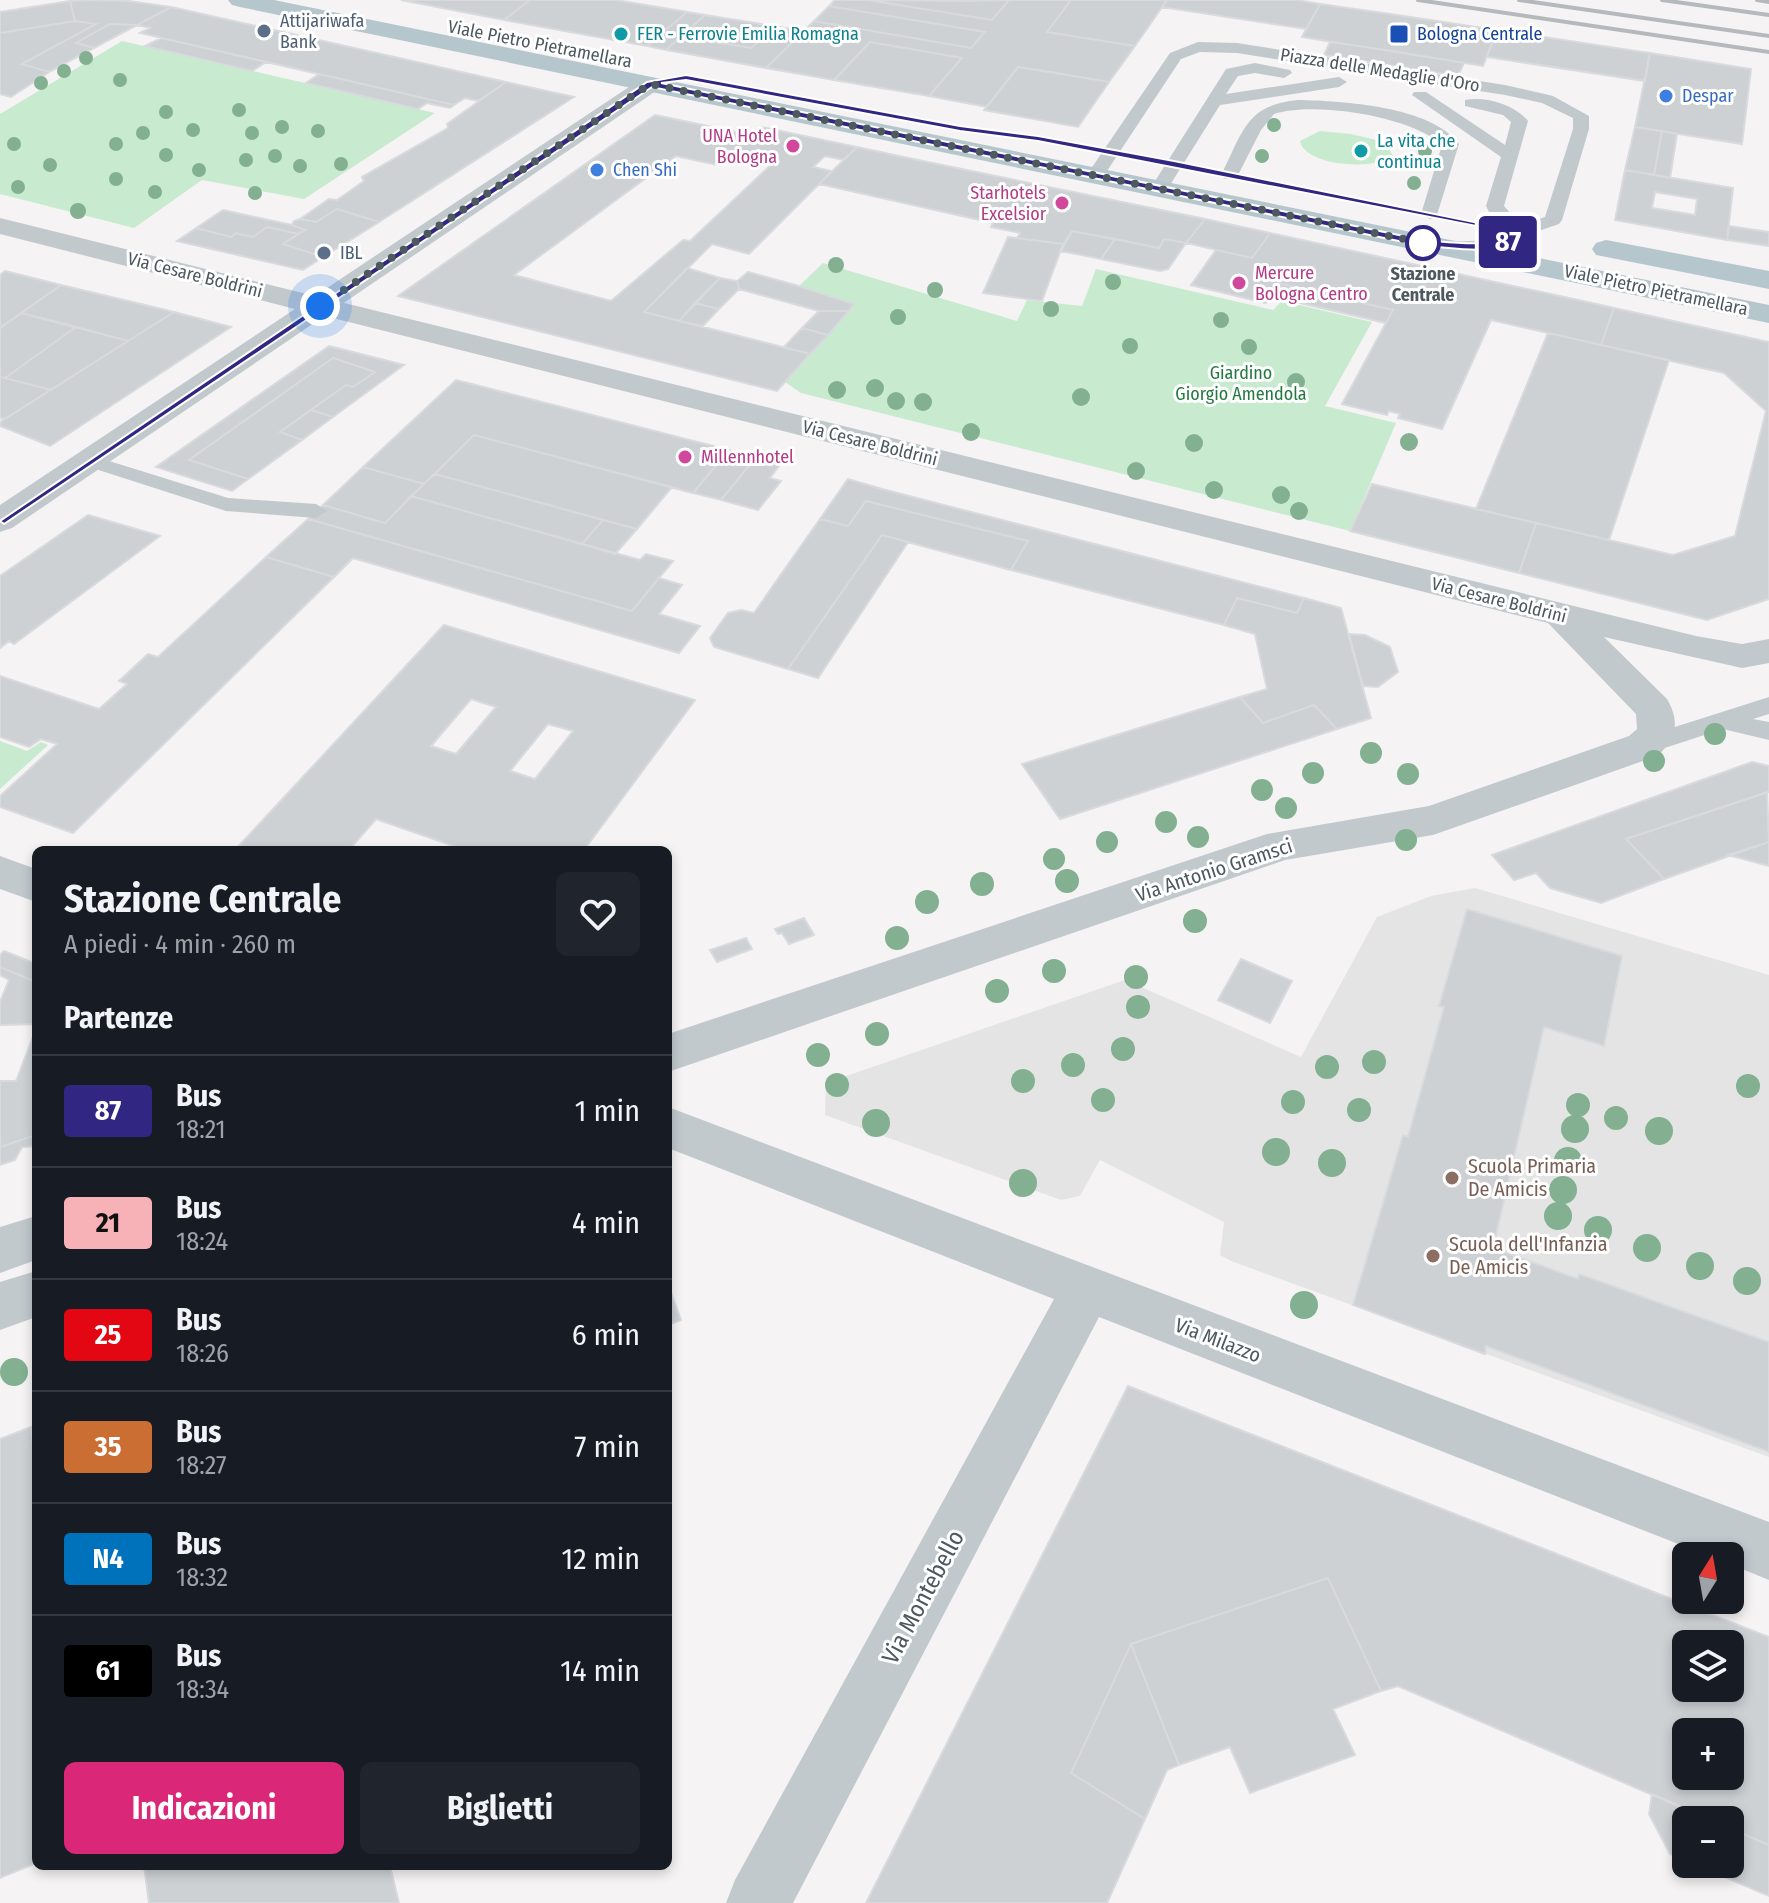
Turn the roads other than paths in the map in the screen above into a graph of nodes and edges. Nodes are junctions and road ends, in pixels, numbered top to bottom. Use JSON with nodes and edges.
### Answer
{"nodes":[{"id":1,"x":240,"y":0,"type":"edge"},
{"id":2,"x":324,"y":0,"type":"edge"},
{"id":3,"x":706,"y":71,"type":"dead end"},
{"id":4,"x":650,"y":84,"type":"junction"},
{"id":5,"x":1212,"y":101,"type":"junction"},
{"id":6,"x":1112,"y":152,"type":"junction"},
{"id":7,"x":1510,"y":156,"type":"junction"},
{"id":8,"x":1174,"y":164,"type":"junction"},
{"id":9,"x":1230,"y":175,"type":"junction"},
{"id":10,"x":1095,"y":176,"type":"junction"},
{"id":11,"x":1258,"y":180,"type":"dead end"},
{"id":12,"x":1159,"y":189,"type":"junction"},
{"id":13,"x":1401,"y":208,"type":"dead end"},
{"id":14,"x":1430,"y":214,"type":"junction"},
{"id":15,"x":0,"y":226,"type":"edge"},
{"id":16,"x":1518,"y":232,"type":"junction"},
{"id":17,"x":1423,"y":243,"type":"junction"},
{"id":18,"x":1769,"y":280,"type":"edge"},
{"id":19,"x":320,"y":306,"type":"junction"},
{"id":20,"x":1769,"y":314,"type":"edge"},
{"id":21,"x":90,"y":461,"type":"junction"},
{"id":22,"x":316,"y":511,"type":"dead end"},
{"id":23,"x":0,"y":521,"type":"edge"},
{"id":24,"x":1561,"y":616,"type":"junction"},
{"id":25,"x":1755,"y":653,"type":"edge"},
{"id":26,"x":1769,"y":705,"type":"edge"},
{"id":27,"x":1724,"y":721,"type":"junction"},
{"id":28,"x":1769,"y":731,"type":"edge"},
{"id":29,"x":1643,"y":746,"type":"junction"},
{"id":30,"x":0,"y":872,"type":"edge"},
{"id":31,"x":32,"y":884,"type":"edge"},
{"id":32,"x":672,"y":1052,"type":"edge"},
{"id":33,"x":672,"y":1129,"type":"edge"},
{"id":34,"x":32,"y":1239,"type":"edge"},
{"id":35,"x":0,"y":1250,"type":"edge"},
{"id":36,"x":1087,"y":1289,"type":"junction"},
{"id":37,"x":32,"y":1295,"type":"edge"},
{"id":38,"x":0,"y":1306,"type":"edge"},
{"id":39,"x":1769,"y":1551,"type":"edge"},
{"id":40,"x":758,"y":1903,"type":"edge"}],
"edges":[{"from":1,"to":4,"type":"main road","name":"Viale Pietro Pietramellara"},
{"from":2,"to":3,"type":"main road","name":"Viale Pietro Pietramellara"},
{"from":4,"to":6,"type":"main road","name":"Viale Pietro Pietramellara"},
{"from":4,"to":10,"type":"main road","name":"Viale Pietro Pietramellara"},
{"from":4,"to":19,"type":"street"},
{"from":5,"to":5,"type":"lane","name":"Piazza delle Medaglie d'Oro"},
{"from":5,"to":8,"type":"lane","name":"Piazza delle Medaglie d'Oro"},
{"from":6,"to":8,"type":"main road","name":"Viale Pietro Pietramellara"},
{"from":6,"to":10,"type":"lane","name":"Piazza delle Medaglie d'Oro"},
{"from":6,"to":16,"type":"lane","name":"Piazza delle Medaglie d'Oro"},
{"from":7,"to":7,"type":"lane","name":"Piazza delle Medaglie d'Oro"},
{"from":7,"to":16,"type":"lane","name":"Piazza delle Medaglie d'Oro"},
{"from":8,"to":9,"type":"main road","name":"Viale Pietro Pietramellara"},
{"from":8,"to":12,"type":"lane","name":"Piazza delle Medaglie d'Oro"},
{"from":9,"to":11,"type":"main road","name":"Viale Pietro Pietramellara"},
{"from":9,"to":14,"type":"lane"},
{"from":10,"to":12,"type":"main road","name":"Viale Pietro Pietramellara"},
{"from":12,"to":17,"type":"main road","name":"Viale Pietro Pietramellara"},
{"from":13,"to":14,"type":"main road","name":"Viale Pietro Pietramellara"},
{"from":14,"to":16,"type":"main road","name":"Viale Pietro Pietramellara"},
{"from":15,"to":19,"type":"street","name":"Via Cesare Boldrini"},
{"from":16,"to":17,"type":"lane","name":"Piazza delle Medaglie d'Oro"},
{"from":16,"to":18,"type":"main road","name":"Viale Pietro Pietramellara"},
{"from":17,"to":20,"type":"main road","name":"Viale Pietro Pietramellara"},
{"from":19,"to":21,"type":"street"},
{"from":19,"to":24,"type":"street","name":"Via Cesare Boldrini"},
{"from":21,"to":22,"type":"lane"},
{"from":21,"to":23,"type":"street"},
{"from":24,"to":25,"type":"street","name":"Via Cesare Boldrini"},
{"from":24,"to":29,"type":"street"},
{"from":26,"to":27,"type":"lane"},
{"from":27,"to":28,"type":"lane"},
{"from":27,"to":29,"type":"lane"},
{"from":29,"to":32,"type":"street","name":"Via Antonio Gramsci"},
{"from":30,"to":31,"type":"street"},
{"from":33,"to":36,"type":"street","name":"Via Milazzo"},
{"from":34,"to":35,"type":"street"},
{"from":36,"to":39,"type":"street","name":"Via Milazzo"},
{"from":36,"to":40,"type":"street","name":"Via Montebello"},
{"from":37,"to":38,"type":"street"}]}
